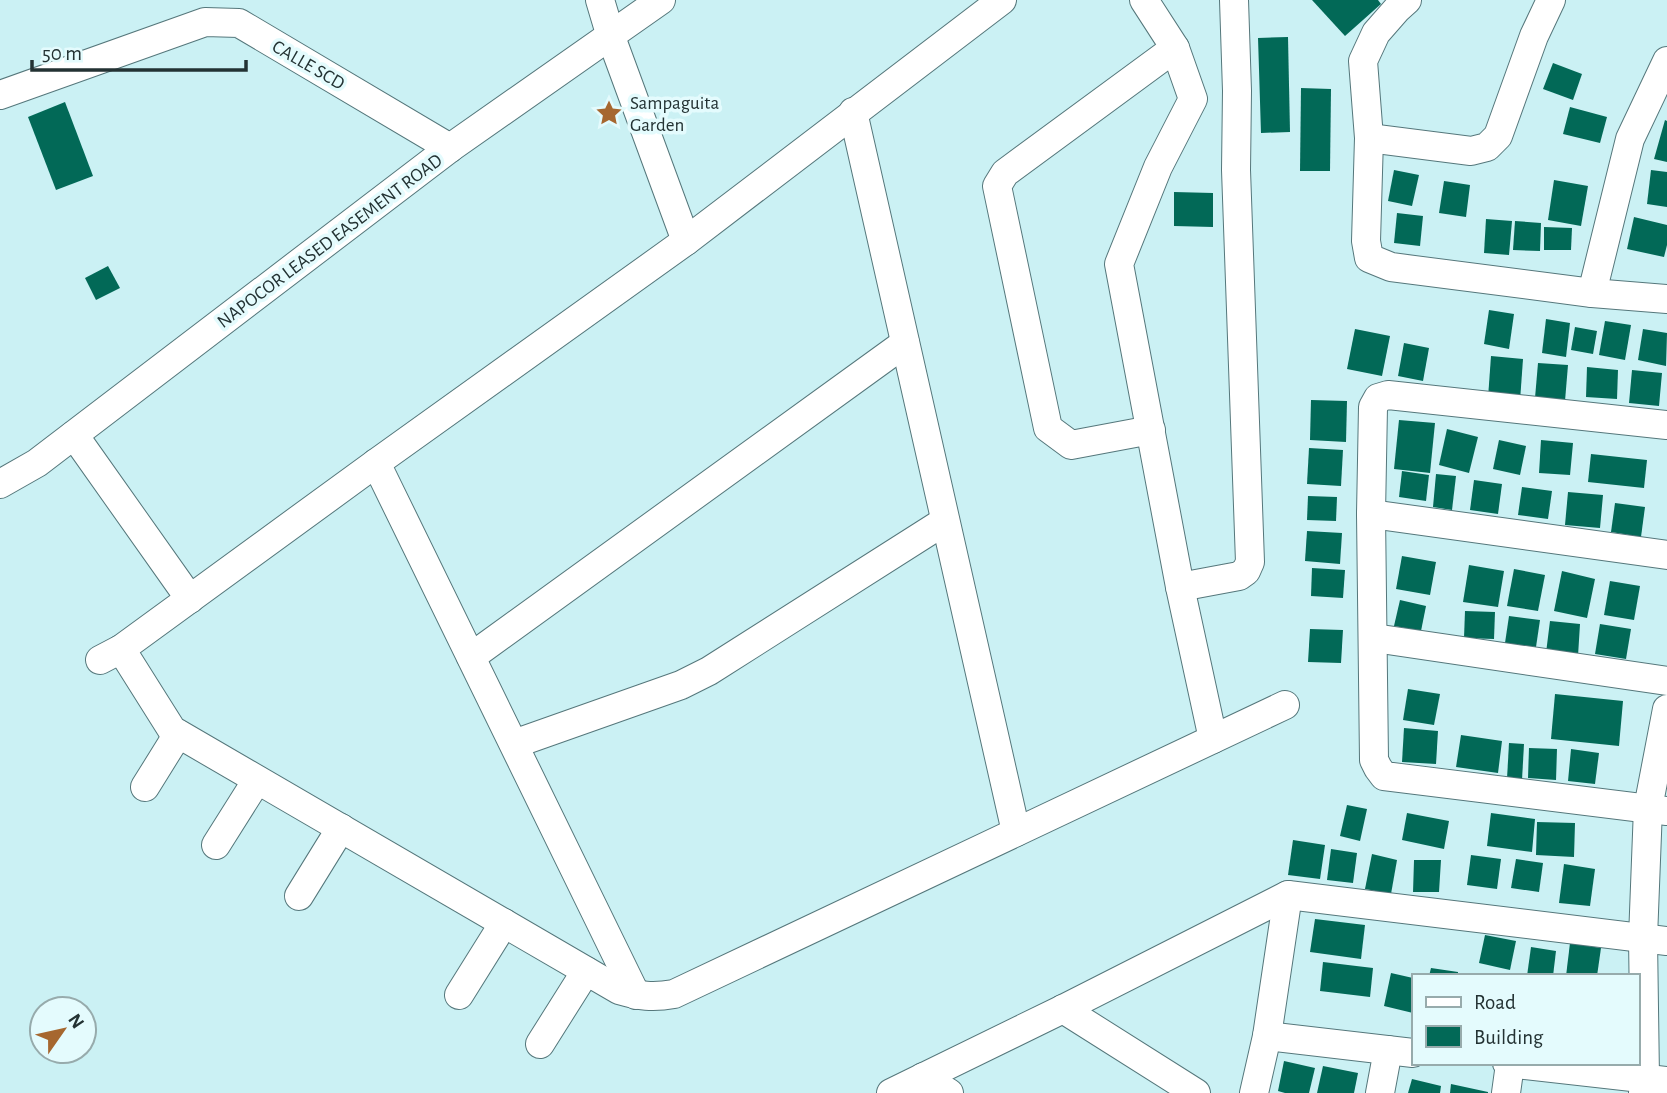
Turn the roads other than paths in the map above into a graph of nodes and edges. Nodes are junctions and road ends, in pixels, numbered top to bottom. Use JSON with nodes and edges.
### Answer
{"nodes":[{"id":1,"x":600,"y":0,"type":"edge"},
{"id":2,"x":661,"y":0,"type":"edge"},
{"id":3,"x":1002,"y":0,"type":"edge"},
{"id":4,"x":1144,"y":0,"type":"edge"},
{"id":5,"x":1234,"y":0,"type":"edge"},
{"id":6,"x":1407,"y":0,"type":"edge"},
{"id":7,"x":1551,"y":0,"type":"edge"},
{"id":8,"x":242,"y":12,"type":"edge"},
{"id":9,"x":611,"y":37,"type":"junction"},
{"id":10,"x":1175,"y":48,"type":"junction"},
{"id":11,"x":1667,"y":61,"type":"edge"},
{"id":12,"x":1237,"y":91,"type":"junction"},
{"id":13,"x":0,"y":95,"type":"edge"},
{"id":14,"x":1193,"y":99,"type":"junction"},
{"id":15,"x":853,"y":112,"type":"junction"},
{"id":16,"x":1369,"y":138,"type":"junction"},
{"id":17,"x":450,"y":148,"type":"junction"},
{"id":18,"x":686,"y":242,"type":"junction"},
{"id":19,"x":1592,"y":293,"type":"junction"},
{"id":20,"x":1667,"y":299,"type":"edge"},
{"id":21,"x":905,"y":343,"type":"junction"},
{"id":22,"x":1667,"y":425,"type":"edge"},
{"id":23,"x":1151,"y":430,"type":"junction"},
{"id":24,"x":74,"y":435,"type":"junction"},
{"id":25,"x":376,"y":463,"type":"junction"},
{"id":26,"x":0,"y":484,"type":"edge"},
{"id":27,"x":1371,"y":514,"type":"junction"},
{"id":28,"x":946,"y":520,"type":"junction"},
{"id":29,"x":1667,"y":555,"type":"edge"},
{"id":30,"x":1181,"y":587,"type":"junction"},
{"id":31,"x":190,"y":599,"type":"junction"},
{"id":32,"x":1374,"y":638,"type":"junction"},
{"id":33,"x":471,"y":657,"type":"junction"},
{"id":34,"x":1667,"y":681,"type":"edge"},
{"id":35,"x":1285,"y":705,"type":"dead end"},
{"id":36,"x":1667,"y":709,"type":"edge"},
{"id":37,"x":178,"y":734,"type":"junction"},
{"id":38,"x":1213,"y":739,"type":"junction"},
{"id":39,"x":513,"y":744,"type":"junction"},
{"id":40,"x":257,"y":780,"type":"junction"},
{"id":41,"x":145,"y":787,"type":"dead end"},
{"id":42,"x":1658,"y":810,"type":"edge"},
{"id":43,"x":341,"y":828,"type":"junction"},
{"id":44,"x":1016,"y":832,"type":"junction"},
{"id":45,"x":216,"y":845,"type":"dead end"},
{"id":46,"x":1288,"y":895,"type":"junction"},
{"id":47,"x":299,"y":896,"type":"dead end"},
{"id":48,"x":504,"y":923,"type":"junction"},
{"id":49,"x":1655,"y":939,"type":"edge"},
{"id":50,"x":586,"y":971,"type":"junction"},
{"id":51,"x":459,"y":995,"type":"dead end"},
{"id":52,"x":636,"y":995,"type":"junction"},
{"id":53,"x":1063,"y":1009,"type":"junction"},
{"id":54,"x":1267,"y":1036,"type":"junction"},
{"id":55,"x":540,"y":1044,"type":"dead end"},
{"id":56,"x":1401,"y":1051,"type":"edge"},
{"id":57,"x":1509,"y":1065,"type":"edge"},
{"id":58,"x":1523,"y":1065,"type":"edge"},
{"id":59,"x":923,"y":1077,"type":"junction"},
{"id":60,"x":1652,"y":1084,"type":"edge"},
{"id":61,"x":891,"y":1093,"type":"edge"},
{"id":62,"x":949,"y":1093,"type":"edge"},
{"id":63,"x":1196,"y":1093,"type":"edge"},
{"id":64,"x":1254,"y":1093,"type":"edge"},
{"id":65,"x":1380,"y":1093,"type":"edge"},
{"id":66,"x":1506,"y":1093,"type":"edge"}],
"edges":[{"from":1,"to":9,"type":"street"},
{"from":2,"to":9,"type":"street","name":"NAPOCOR LEASED EASEMENT ROAD"},
{"from":3,"to":15,"type":"street"},
{"from":4,"to":10,"type":"street"},
{"from":5,"to":12,"type":"street"},
{"from":6,"to":16,"type":"street"},
{"from":7,"to":16,"type":"street"},
{"from":8,"to":13,"type":"street","name":"CALLE SCD"},
{"from":8,"to":17,"type":"street","name":"CALLE SCD"},
{"from":9,"to":17,"type":"street","name":"NAPOCOR LEASED EASEMENT ROAD"},
{"from":9,"to":18,"type":"street"},
{"from":10,"to":14,"type":"street"},
{"from":10,"to":23,"type":"street"},
{"from":11,"to":19,"type":"street"},
{"from":12,"to":14,"type":"street"},
{"from":12,"to":30,"type":"street"},
{"from":14,"to":23,"type":"street"},
{"from":15,"to":18,"type":"street"},
{"from":15,"to":21,"type":"street"},
{"from":16,"to":19,"type":"street"},
{"from":17,"to":24,"type":"street","name":"NAPOCOR LEASED EASEMENT ROAD"},
{"from":18,"to":25,"type":"street"},
{"from":19,"to":20,"type":"street"},
{"from":21,"to":28,"type":"street"},
{"from":21,"to":33,"type":"street"},
{"from":22,"to":27,"type":"street"},
{"from":23,"to":30,"type":"street"},
{"from":24,"to":26,"type":"street","name":"NAPOCOR LEASED EASEMENT ROAD"},
{"from":24,"to":31,"type":"street"},
{"from":25,"to":31,"type":"street"},
{"from":25,"to":33,"type":"street"},
{"from":27,"to":29,"type":"street"},
{"from":27,"to":32,"type":"street"},
{"from":28,"to":39,"type":"street"},
{"from":28,"to":44,"type":"street"},
{"from":30,"to":38,"type":"street"},
{"from":31,"to":37,"type":"street"},
{"from":32,"to":34,"type":"street"},
{"from":32,"to":42,"type":"street"},
{"from":33,"to":39,"type":"street"},
{"from":35,"to":38,"type":"street"},
{"from":36,"to":42,"type":"street"},
{"from":37,"to":40,"type":"street"},
{"from":37,"to":41,"type":"street"},
{"from":38,"to":44,"type":"street"},
{"from":39,"to":52,"type":"street"},
{"from":40,"to":43,"type":"street"},
{"from":40,"to":45,"type":"street"},
{"from":42,"to":49,"type":"street"},
{"from":43,"to":47,"type":"street"},
{"from":43,"to":48,"type":"street"},
{"from":44,"to":52,"type":"street"},
{"from":46,"to":49,"type":"street"},
{"from":46,"to":53,"type":"street"},
{"from":46,"to":54,"type":"street"},
{"from":48,"to":50,"type":"street"},
{"from":48,"to":51,"type":"street"},
{"from":49,"to":60,"type":"street"},
{"from":50,"to":52,"type":"street"},
{"from":50,"to":55,"type":"street"},
{"from":53,"to":59,"type":"street"},
{"from":53,"to":63,"type":"street"},
{"from":54,"to":56,"type":"street"},
{"from":54,"to":64,"type":"street"},
{"from":56,"to":65,"type":"street"},
{"from":57,"to":66,"type":"street"},
{"from":58,"to":60,"type":"street"},
{"from":59,"to":61,"type":"street"},
{"from":59,"to":62,"type":"street"}]}
